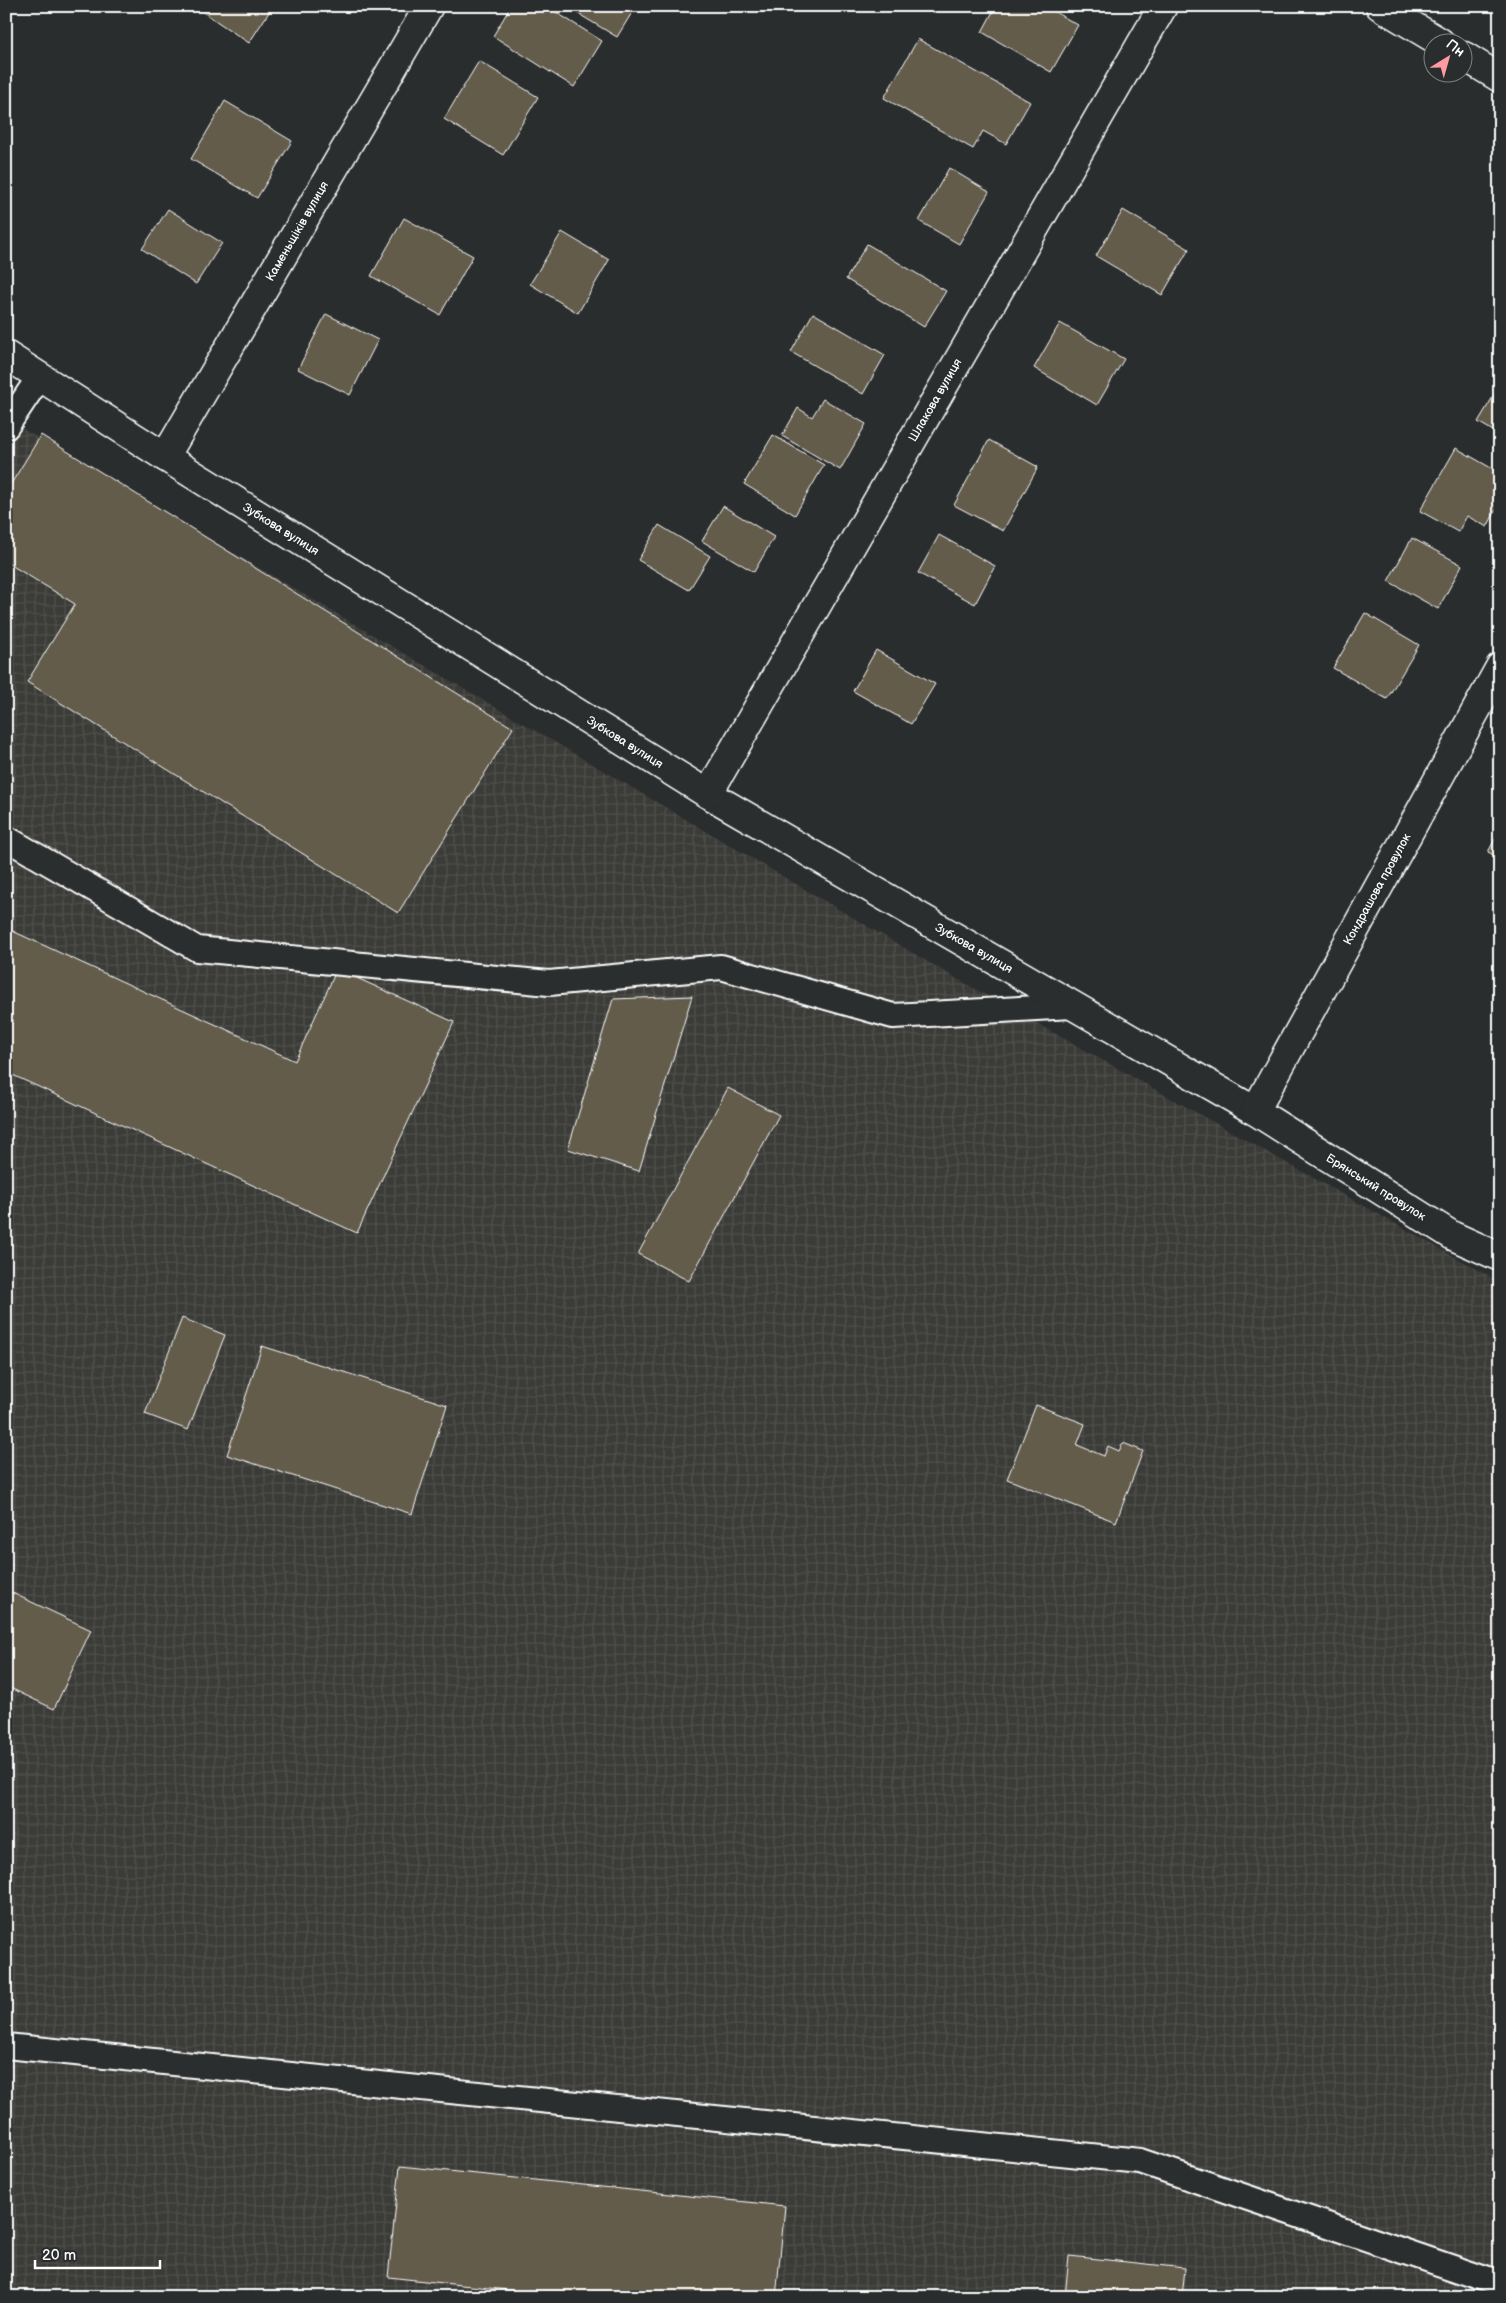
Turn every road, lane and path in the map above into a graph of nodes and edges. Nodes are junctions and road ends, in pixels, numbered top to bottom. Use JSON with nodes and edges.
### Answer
{"nodes":[{"id":1,"x":429,"y":6,"type":"edge"},
{"id":2,"x":1163,"y":6,"type":"edge"},
{"id":3,"x":1380,"y":6,"type":"edge"},
{"id":4,"x":1424,"y":32,"type":"edge"},
{"id":5,"x":1474,"y":62,"type":"edge"},
{"id":6,"x":1500,"y":78,"type":"edge"},
{"id":7,"x":6,"y":355,"type":"edge"},
{"id":8,"x":40,"y":376,"type":"junction"},
{"id":9,"x":6,"y":427,"type":"edge"},
{"id":10,"x":165,"y":456,"type":"junction"},
{"id":11,"x":1500,"y":667,"type":"edge"},
{"id":12,"x":708,"y":794,"type":"junction"},
{"id":13,"x":6,"y":838,"type":"edge"},
{"id":14,"x":1072,"y":1006,"type":"junction"},
{"id":15,"x":1255,"y":1111,"type":"junction"},
{"id":16,"x":1500,"y":1258,"type":"edge"},
{"id":17,"x":6,"y":2046,"type":"edge"},
{"id":18,"x":1500,"y":2284,"type":"edge"}],
"edges":[{"from":1,"to":10,"type":"street","name":"Каменьщіків вулиця"},
{"from":2,"to":12,"type":"street","name":"Шлакова вулиця"},
{"from":3,"to":4,"type":"street"},
{"from":5,"to":6,"type":"street"},
{"from":7,"to":8,"type":"street","name":"Зубкова вулиця"},
{"from":8,"to":9,"type":"lane"},
{"from":8,"to":10,"type":"street","name":"Зубкова вулиця"},
{"from":10,"to":12,"type":"street","name":"Зубкова вулиця"},
{"from":11,"to":15,"type":"street","name":"Кондрашова провулок"},
{"from":12,"to":14,"type":"street","name":"Зубкова вулиця"},
{"from":13,"to":14,"type":"lane"},
{"from":14,"to":15,"type":"street","name":"Зубкова вулиця"},
{"from":15,"to":16,"type":"street","name":"Брянський провулок"},
{"from":17,"to":18,"type":"lane"}]}
